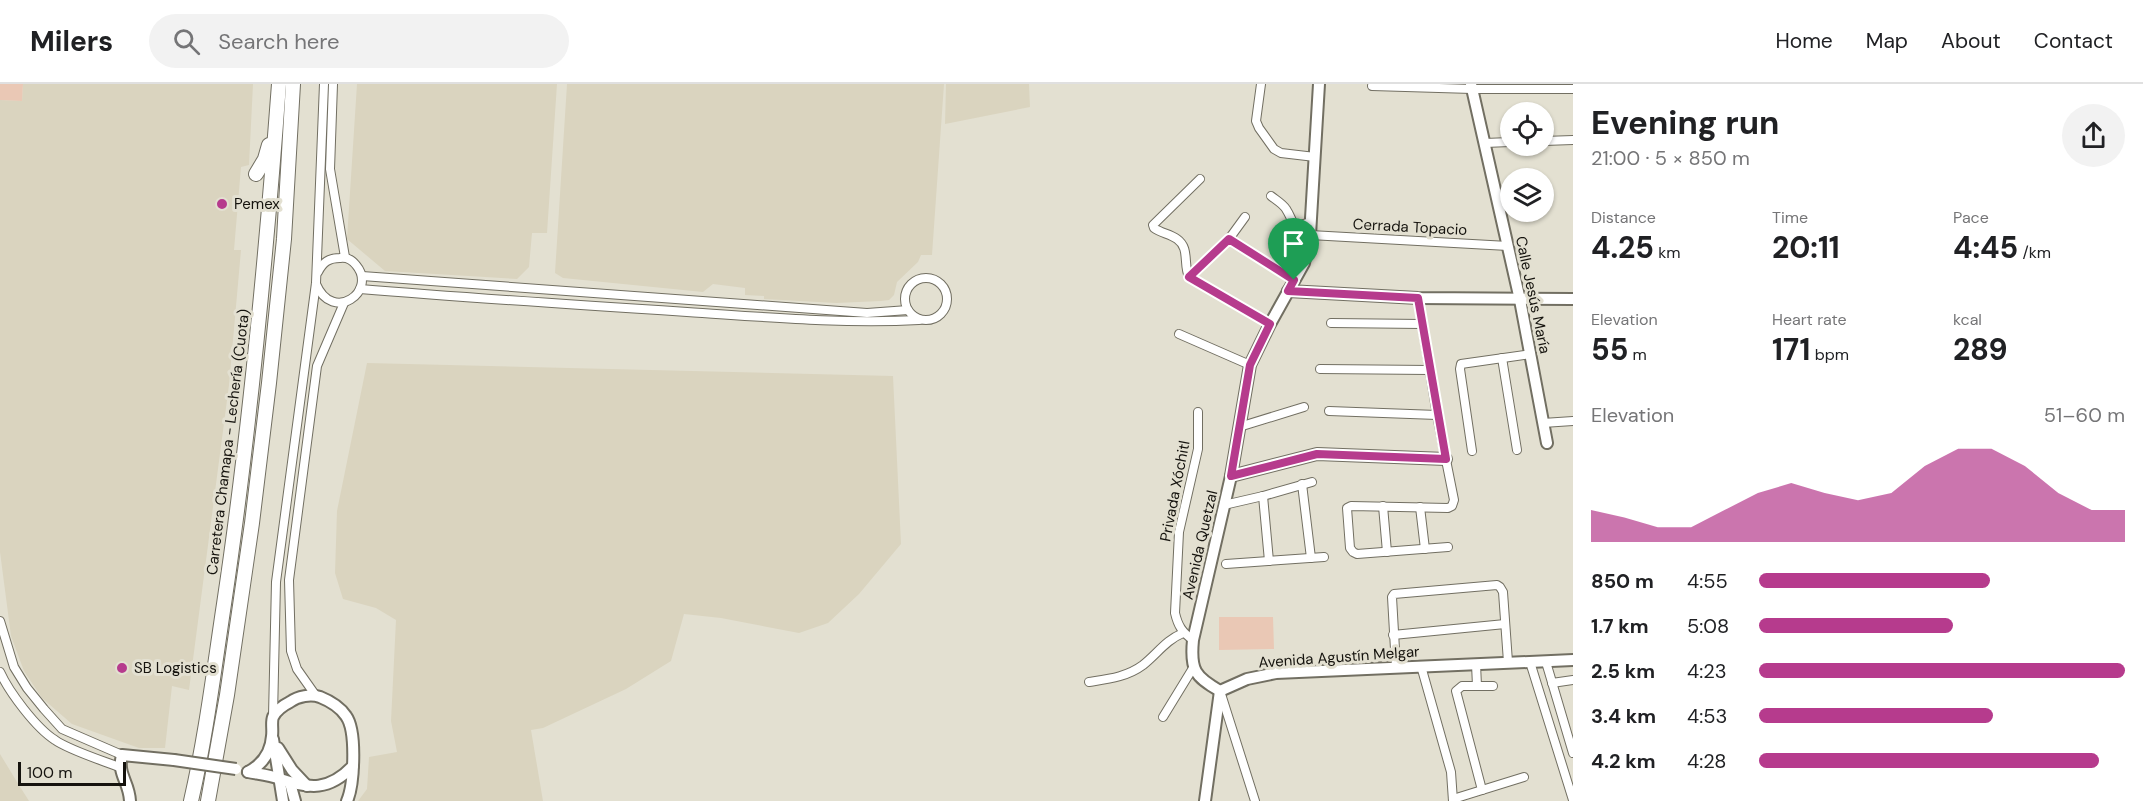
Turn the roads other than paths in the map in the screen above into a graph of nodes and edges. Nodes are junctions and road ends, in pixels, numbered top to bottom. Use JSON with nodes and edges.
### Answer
{"nodes":[{"id":1,"x":278,"y":84,"type":"edge"},
{"id":2,"x":293,"y":84,"type":"edge"},
{"id":3,"x":324,"y":84,"type":"edge"},
{"id":4,"x":333,"y":84,"type":"edge"},
{"id":5,"x":1261,"y":84,"type":"edge"},
{"id":6,"x":1319,"y":84,"type":"edge"},
{"id":7,"x":1372,"y":86,"type":"dead end"},
{"id":8,"x":1471,"y":86,"type":"edge"},
{"id":9,"x":1573,"y":88,"type":"edge"},
{"id":10,"x":1573,"y":140,"type":"edge"},
{"id":11,"x":1554,"y":141,"type":"edge"},
{"id":12,"x":1500,"y":142,"type":"edge"},
{"id":13,"x":1485,"y":143,"type":"junction"},
{"id":14,"x":1315,"y":157,"type":"junction"},
{"id":15,"x":256,"y":174,"type":"dead end"},
{"id":16,"x":1200,"y":178,"type":"dead end"},
{"id":17,"x":1271,"y":196,"type":"dead end"},
{"id":18,"x":1245,"y":216,"type":"dead end"},
{"id":19,"x":1310,"y":222,"type":"junction"},
{"id":20,"x":1310,"y":235,"type":"junction"},
{"id":21,"x":1229,"y":239,"type":"junction"},
{"id":22,"x":1508,"y":246,"type":"junction"},
{"id":23,"x":255,"y":252,"type":"dead end"},
{"id":24,"x":345,"y":258,"type":"junction"},
{"id":25,"x":362,"y":276,"type":"junction"},
{"id":26,"x":1189,"y":277,"type":"junction"},
{"id":27,"x":316,"y":278,"type":"junction"},
{"id":28,"x":1294,"y":280,"type":"junction"},
{"id":29,"x":360,"y":289,"type":"junction"},
{"id":30,"x":1288,"y":291,"type":"junction"},
{"id":31,"x":1418,"y":298,"type":"junction"},
{"id":32,"x":1573,"y":299,"type":"edge"},
{"id":33,"x":1520,"y":300,"type":"junction"},
{"id":34,"x":262,"y":303,"type":"junction"},
{"id":35,"x":344,"y":303,"type":"junction"},
{"id":36,"x":908,"y":310,"type":"junction"},
{"id":37,"x":919,"y":320,"type":"junction"},
{"id":38,"x":1331,"y":323,"type":"dead end"},
{"id":39,"x":1270,"y":324,"type":"junction"},
{"id":40,"x":1422,"y":324,"type":"junction"},
{"id":41,"x":1179,"y":334,"type":"dead end"},
{"id":42,"x":1530,"y":354,"type":"junction"},
{"id":43,"x":1502,"y":358,"type":"junction"},
{"id":44,"x":1250,"y":365,"type":"junction"},
{"id":45,"x":1320,"y":369,"type":"dead end"},
{"id":46,"x":1430,"y":370,"type":"junction"},
{"id":47,"x":1304,"y":407,"type":"dead end"},
{"id":48,"x":1329,"y":411,"type":"dead end"},
{"id":49,"x":1198,"y":412,"type":"dead end"},
{"id":50,"x":1437,"y":415,"type":"junction"},
{"id":51,"x":1573,"y":421,"type":"edge"},
{"id":52,"x":1543,"y":423,"type":"junction"},
{"id":53,"x":1239,"y":427,"type":"junction"},
{"id":54,"x":1547,"y":443,"type":"dead end"},
{"id":55,"x":1517,"y":450,"type":"dead end"},
{"id":56,"x":1472,"y":451,"type":"dead end"},
{"id":57,"x":1446,"y":459,"type":"junction"},
{"id":58,"x":1231,"y":476,"type":"junction"},
{"id":59,"x":1312,"y":482,"type":"dead end"},
{"id":60,"x":1302,"y":484,"type":"junction"},
{"id":61,"x":1263,"y":496,"type":"junction"},
{"id":62,"x":1224,"y":504,"type":"junction"},
{"id":63,"x":1383,"y":506,"type":"junction"},
{"id":64,"x":1420,"y":507,"type":"junction"},
{"id":65,"x":1448,"y":547,"type":"dead end"},
{"id":66,"x":1425,"y":549,"type":"junction"},
{"id":67,"x":1387,"y":552,"type":"junction"},
{"id":68,"x":1324,"y":557,"type":"dead end"},
{"id":69,"x":1311,"y":558,"type":"junction"},
{"id":70,"x":1269,"y":561,"type":"junction"},
{"id":71,"x":1226,"y":564,"type":"dead end"},
{"id":72,"x":0,"y":621,"type":"edge"},
{"id":73,"x":1505,"y":624,"type":"junction"},
{"id":74,"x":1183,"y":633,"type":"junction"},
{"id":75,"x":1393,"y":635,"type":"junction"},
{"id":76,"x":1193,"y":640,"type":"junction"},
{"id":77,"x":1573,"y":660,"type":"edge"},
{"id":78,"x":1508,"y":662,"type":"junction"},
{"id":79,"x":1530,"y":662,"type":"junction"},
{"id":80,"x":1546,"y":662,"type":"junction"},
{"id":81,"x":1476,"y":664,"type":"junction"},
{"id":82,"x":1421,"y":666,"type":"junction"},
{"id":83,"x":1396,"y":667,"type":"junction"},
{"id":84,"x":1193,"y":668,"type":"junction"},
{"id":85,"x":0,"y":672,"type":"edge"},
{"id":86,"x":1573,"y":681,"type":"edge"},
{"id":87,"x":1089,"y":682,"type":"dead end"},
{"id":88,"x":1552,"y":683,"type":"junction"},
{"id":89,"x":1477,"y":686,"type":"junction"},
{"id":90,"x":1493,"y":686,"type":"dead end"},
{"id":91,"x":1220,"y":692,"type":"junction"},
{"id":92,"x":316,"y":696,"type":"junction"},
{"id":93,"x":1163,"y":717,"type":"dead end"},
{"id":94,"x":273,"y":718,"type":"junction"},
{"id":95,"x":272,"y":737,"type":"junction"},
{"id":96,"x":1573,"y":753,"type":"edge"},
{"id":97,"x":122,"y":755,"type":"junction"},
{"id":98,"x":352,"y":766,"type":"junction"},
{"id":99,"x":119,"y":767,"type":"junction"},
{"id":100,"x":248,"y":772,"type":"junction"},
{"id":101,"x":1524,"y":777,"type":"dead end"},
{"id":102,"x":285,"y":781,"type":"junction"},
{"id":103,"x":307,"y":786,"type":"junction"},
{"id":104,"x":1571,"y":786,"type":"edge"},
{"id":105,"x":1482,"y":790,"type":"junction"},
{"id":106,"x":1453,"y":800,"type":"edge"},
{"id":107,"x":1573,"y":800,"type":"edge"},
{"id":108,"x":130,"y":801,"type":"edge"},
{"id":109,"x":191,"y":801,"type":"edge"},
{"id":110,"x":208,"y":801,"type":"edge"},
{"id":111,"x":283,"y":801,"type":"edge"},
{"id":112,"x":296,"y":801,"type":"edge"},
{"id":113,"x":347,"y":801,"type":"edge"},
{"id":114,"x":1205,"y":801,"type":"edge"},
{"id":115,"x":1255,"y":801,"type":"edge"}],
"edges":[{"from":1,"to":15,"type":"highway"},
{"from":1,"to":34,"type":"highway","name":"Carretera Chamapa - Lechería (Cuota)"},
{"from":2,"to":110,"type":"highway"},
{"from":3,"to":27,"type":"street"},
{"from":4,"to":24,"type":"street"},
{"from":5,"to":14,"type":"street"},
{"from":6,"to":14,"type":"main road","name":"Avenida Quetzal"},
{"from":7,"to":8,"type":"street"},
{"from":8,"to":9,"type":"street"},
{"from":8,"to":13,"type":"main road","name":"Calle Jesús María"},
{"from":10,"to":11,"type":"street"},
{"from":12,"to":13,"type":"street"},
{"from":13,"to":22,"type":"main road","name":"Calle Jesús María"},
{"from":14,"to":19,"type":"main road","name":"Avenida Quetzal"},
{"from":16,"to":26,"type":"street"},
{"from":17,"to":19,"type":"street"},
{"from":18,"to":21,"type":"street"},
{"from":19,"to":20,"type":"main road","name":"Avenida Quetzal"},
{"from":20,"to":22,"type":"street","name":"Cerrada Topacio"},
{"from":20,"to":28,"type":"main road","name":"Avenida Quetzal"},
{"from":21,"to":26,"type":"street"},
{"from":21,"to":28,"type":"street"},
{"from":22,"to":33,"type":"main road","name":"Calle Jesús María"},
{"from":23,"to":34,"type":"highway"},
{"from":24,"to":25,"type":"street"},
{"from":24,"to":27,"type":"street"},
{"from":25,"to":29,"type":"street"},
{"from":25,"to":36,"type":"street"},
{"from":26,"to":39,"type":"street"},
{"from":27,"to":35,"type":"street"},
{"from":27,"to":94,"type":"street"},
{"from":28,"to":30,"type":"main road","name":"Avenida Quetzal"},
{"from":29,"to":35,"type":"street"},
{"from":29,"to":37,"type":"street"},
{"from":30,"to":31,"type":"main road"},
{"from":30,"to":39,"type":"main road","name":"Avenida Quetzal"},
{"from":31,"to":33,"type":"main road"},
{"from":31,"to":40,"type":"street"},
{"from":32,"to":33,"type":"main road"},
{"from":33,"to":42,"type":"main road","name":"Calle Jesús María"},
{"from":34,"to":109,"type":"highway","name":"Carretera Chamapa - Lechería (Cuota)"},
{"from":35,"to":92,"type":"street"},
{"from":36,"to":37,"type":"street"},
{"from":36,"to":37,"type":"street"},
{"from":38,"to":40,"type":"street"},
{"from":39,"to":44,"type":"main road","name":"Avenida Quetzal"},
{"from":40,"to":46,"type":"street"},
{"from":41,"to":44,"type":"street"},
{"from":42,"to":43,"type":"street"},
{"from":42,"to":52,"type":"main road","name":"Calle Jesús María"},
{"from":43,"to":55,"type":"street"},
{"from":43,"to":56,"type":"street"},
{"from":44,"to":53,"type":"main road","name":"Avenida Quetzal"},
{"from":45,"to":46,"type":"street"},
{"from":46,"to":50,"type":"street"},
{"from":47,"to":53,"type":"street"},
{"from":48,"to":50,"type":"street"},
{"from":49,"to":74,"type":"street","name":"Privada Xóchitl"},
{"from":50,"to":57,"type":"street"},
{"from":51,"to":52,"type":"street"},
{"from":52,"to":54,"type":"main road","name":"Calle Jesús María"},
{"from":53,"to":58,"type":"main road","name":"Avenida Quetzal"},
{"from":57,"to":58,"type":"main road"},
{"from":57,"to":64,"type":"street"},
{"from":58,"to":62,"type":"main road","name":"Avenida Quetzal"},
{"from":59,"to":60,"type":"street"},
{"from":60,"to":61,"type":"street"},
{"from":60,"to":69,"type":"street"},
{"from":61,"to":62,"type":"street"},
{"from":61,"to":70,"type":"street"},
{"from":62,"to":76,"type":"main road","name":"Avenida Quetzal"},
{"from":63,"to":64,"type":"street"},
{"from":63,"to":67,"type":"street"},
{"from":63,"to":67,"type":"street"},
{"from":64,"to":66,"type":"street"},
{"from":65,"to":66,"type":"street"},
{"from":66,"to":67,"type":"street"},
{"from":68,"to":69,"type":"street"},
{"from":69,"to":70,"type":"street"},
{"from":70,"to":71,"type":"street"},
{"from":72,"to":97,"type":"street"},
{"from":73,"to":75,"type":"street"},
{"from":73,"to":75,"type":"street"},
{"from":73,"to":78,"type":"street"},
{"from":74,"to":76,"type":"street"},
{"from":74,"to":87,"type":"street"},
{"from":75,"to":83,"type":"street"},
{"from":76,"to":84,"type":"main road","name":"Avenida Quetzal"},
{"from":77,"to":80,"type":"main road","name":"Avenida Agustín Melgar"},
{"from":78,"to":79,"type":"main road","name":"Avenida Agustín Melgar"},
{"from":78,"to":81,"type":"main road","name":"Avenida Agustín Melgar"},
{"from":79,"to":80,"type":"main road","name":"Avenida Agustín Melgar"},
{"from":79,"to":104,"type":"street"},
{"from":80,"to":88,"type":"street"},
{"from":81,"to":82,"type":"main road","name":"Avenida Agustín Melgar"},
{"from":81,"to":89,"type":"street"},
{"from":82,"to":83,"type":"main road","name":"Avenida Agustín Melgar"},
{"from":82,"to":106,"type":"street"},
{"from":83,"to":91,"type":"main road","name":"Avenida Agustín Melgar"},
{"from":84,"to":91,"type":"main road"},
{"from":84,"to":93,"type":"street"},
{"from":85,"to":99,"type":"street"},
{"from":86,"to":88,"type":"street"},
{"from":88,"to":96,"type":"street"},
{"from":89,"to":90,"type":"street"},
{"from":89,"to":105,"type":"street"},
{"from":91,"to":114,"type":"main road"},
{"from":91,"to":115,"type":"street"},
{"from":92,"to":94,"type":"main road"},
{"from":92,"to":98,"type":"main road"},
{"from":94,"to":95,"type":"main road"},
{"from":95,"to":100,"type":"main road"},
{"from":95,"to":102,"type":"main road"},
{"from":95,"to":103,"type":"main road"},
{"from":97,"to":99,"type":"main road"},
{"from":97,"to":100,"type":"main road","bridge":true},
{"from":98,"to":103,"type":"main road"},
{"from":98,"to":113,"type":"main road"},
{"from":99,"to":108,"type":"main road"},
{"from":100,"to":102,"type":"main road"},
{"from":101,"to":105,"type":"street"},
{"from":102,"to":103,"type":"main road"},
{"from":102,"to":111,"type":"main road"},
{"from":102,"to":112,"type":"main road"},
{"from":104,"to":107,"type":"street"},
{"from":105,"to":106,"type":"street"}]}
